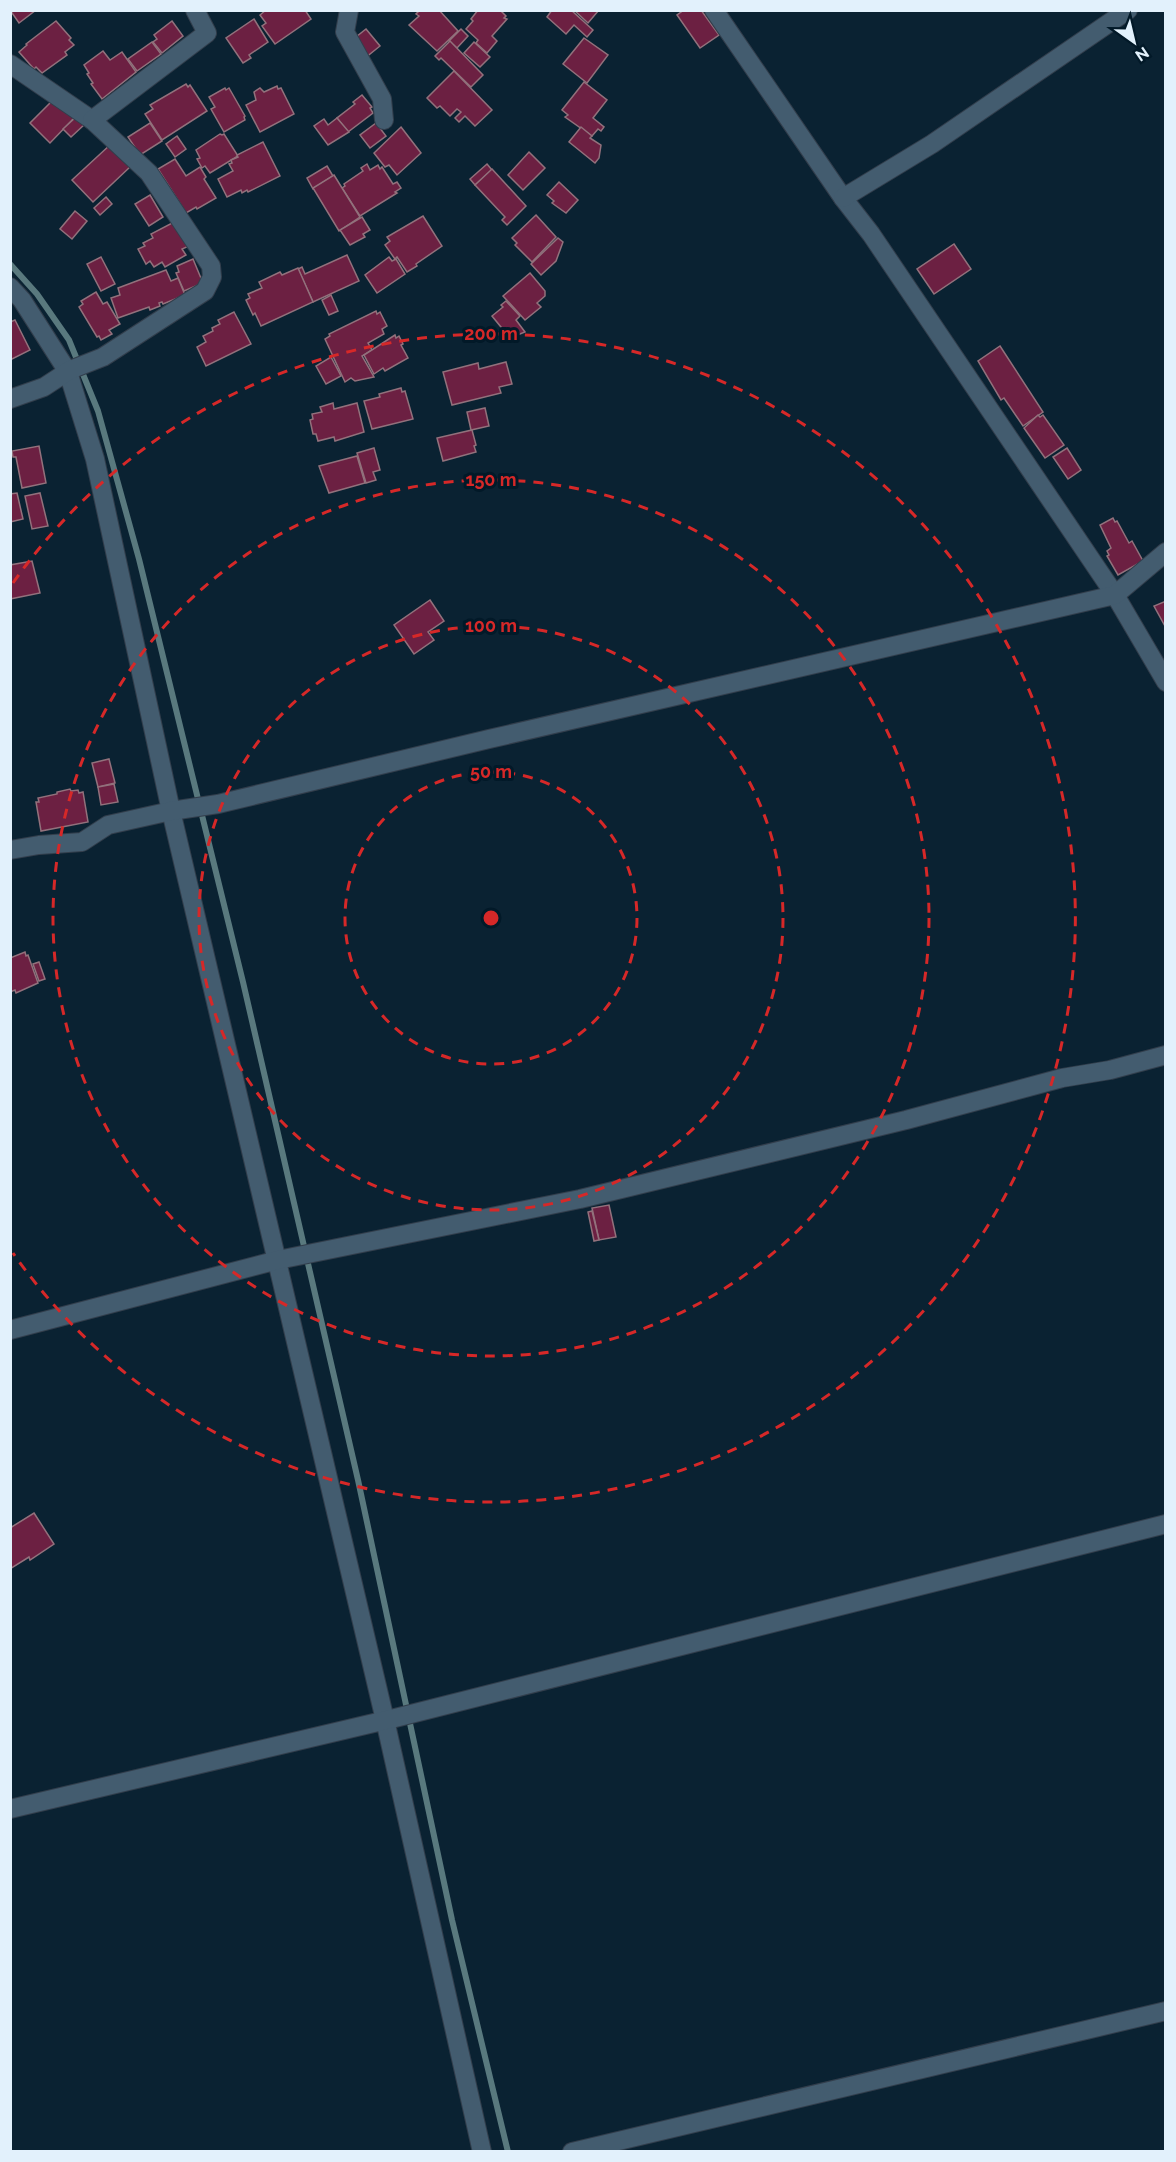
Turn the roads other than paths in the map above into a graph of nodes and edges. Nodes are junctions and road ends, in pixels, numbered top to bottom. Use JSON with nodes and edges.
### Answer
{"nodes":[{"id":1,"x":195,"y":10,"type":"edge"},
{"id":2,"x":349,"y":10,"type":"edge"},
{"id":3,"x":714,"y":10,"type":"edge"},
{"id":4,"x":1128,"y":10,"type":"edge"},
{"id":5,"x":10,"y":64,"type":"edge"},
{"id":6,"x":92,"y":120,"type":"junction"},
{"id":7,"x":384,"y":120,"type":"dead end"},
{"id":8,"x":843,"y":198,"type":"junction"},
{"id":9,"x":10,"y":287,"type":"edge"},
{"id":10,"x":69,"y":371,"type":"junction"},
{"id":11,"x":10,"y":399,"type":"edge"},
{"id":12,"x":1166,"y":552,"type":"edge"},
{"id":13,"x":1115,"y":595,"type":"junction"},
{"id":14,"x":1166,"y":682,"type":"edge"},
{"id":15,"x":179,"y":810,"type":"junction"},
{"id":16,"x":10,"y":850,"type":"edge"},
{"id":17,"x":1166,"y":1054,"type":"edge"},
{"id":18,"x":285,"y":1259,"type":"junction"},
{"id":19,"x":10,"y":1330,"type":"edge"},
{"id":20,"x":1166,"y":1524,"type":"edge"},
{"id":21,"x":390,"y":1719,"type":"junction"},
{"id":22,"x":10,"y":1809,"type":"edge"},
{"id":23,"x":1166,"y":2011,"type":"edge"},
{"id":24,"x":482,"y":2151,"type":"edge"},
{"id":25,"x":572,"y":2151,"type":"edge"}],
"edges":[{"from":1,"to":6,"type":"street"},
{"from":2,"to":7,"type":"street"},
{"from":3,"to":8,"type":"street"},
{"from":4,"to":8,"type":"street"},
{"from":5,"to":6,"type":"street"},
{"from":6,"to":10,"type":"street"},
{"from":8,"to":13,"type":"street"},
{"from":9,"to":10,"type":"street"},
{"from":10,"to":11,"type":"street"},
{"from":10,"to":15,"type":"street"},
{"from":12,"to":13,"type":"street"},
{"from":13,"to":14,"type":"street"},
{"from":13,"to":15,"type":"street"},
{"from":15,"to":16,"type":"street"},
{"from":15,"to":18,"type":"street"},
{"from":17,"to":18,"type":"street"},
{"from":18,"to":19,"type":"street"},
{"from":18,"to":21,"type":"street"},
{"from":20,"to":21,"type":"street"},
{"from":21,"to":22,"type":"street"},
{"from":21,"to":24,"type":"street"},
{"from":23,"to":25,"type":"street"}]}
